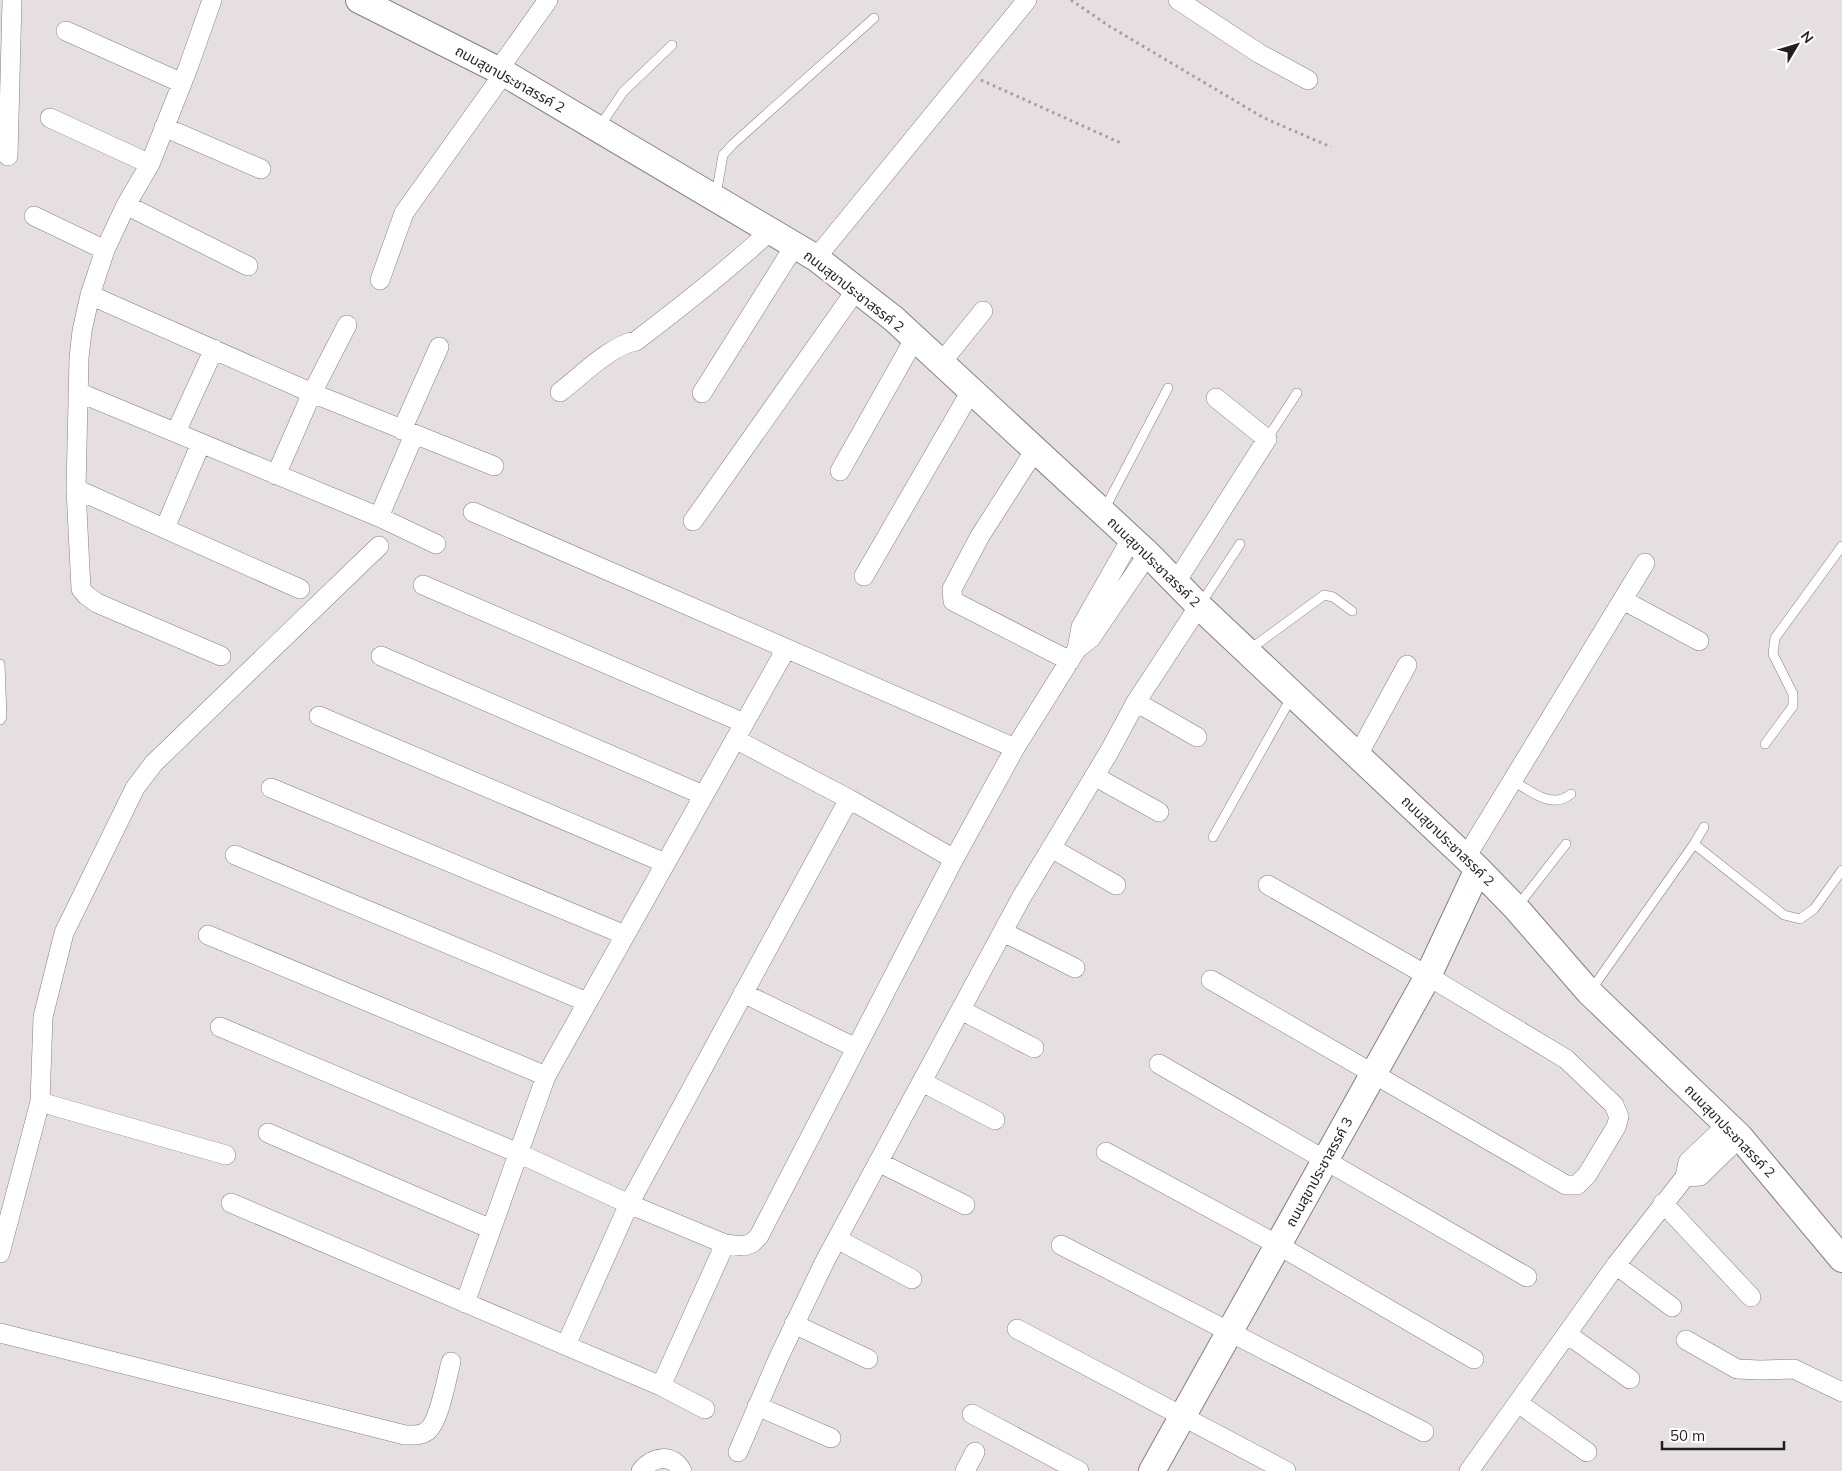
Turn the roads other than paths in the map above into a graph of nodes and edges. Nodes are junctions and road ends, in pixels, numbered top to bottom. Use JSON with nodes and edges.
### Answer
{"nodes":[{"id":1,"x":12,"y":0,"type":"edge"},
{"id":2,"x":212,"y":0,"type":"edge"},
{"id":3,"x":359,"y":0,"type":"edge"},
{"id":4,"x":548,"y":0,"type":"edge"},
{"id":5,"x":1026,"y":0,"type":"edge"},
{"id":6,"x":1178,"y":0,"type":"edge"},
{"id":7,"x":874,"y":18,"type":"dead end"},
{"id":8,"x":66,"y":32,"type":"dead end"},
{"id":9,"x":672,"y":45,"type":"dead end"},
{"id":10,"x":502,"y":71,"type":"junction"},
{"id":11,"x":1308,"y":80,"type":"dead end"},
{"id":12,"x":182,"y":83,"type":"junction"},
{"id":13,"x":50,"y":118,"type":"dead end"},
{"id":14,"x":164,"y":127,"type":"junction"},
{"id":15,"x":599,"y":129,"type":"junction"},
{"id":16,"x":8,"y":156,"type":"dead end"},
{"id":17,"x":150,"y":164,"type":"junction"},
{"id":18,"x":261,"y":168,"type":"dead end"},
{"id":19,"x":716,"y":198,"type":"junction"},
{"id":20,"x":126,"y":205,"type":"junction"},
{"id":21,"x":34,"y":216,"type":"dead end"},
{"id":22,"x":770,"y":231,"type":"junction"},
{"id":23,"x":104,"y":250,"type":"junction"},
{"id":24,"x":806,"y":252,"type":"junction"},
{"id":25,"x":248,"y":266,"type":"dead end"},
{"id":26,"x":380,"y":280,"type":"dead end"},
{"id":27,"x":856,"y":290,"type":"junction"},
{"id":28,"x":90,"y":295,"type":"junction"},
{"id":29,"x":983,"y":311,"type":"dead end"},
{"id":30,"x":347,"y":326,"type":"dead end"},
{"id":31,"x":915,"y":338,"type":"junction"},
{"id":32,"x":439,"y":347,"type":"dead end"},
{"id":33,"x":214,"y":349,"type":"junction"},
{"id":34,"x":941,"y":363,"type":"junction"},
{"id":35,"x":1168,"y":388,"type":"dead end"},
{"id":36,"x":971,"y":391,"type":"junction"},
{"id":37,"x":78,"y":392,"type":"junction"},
{"id":38,"x":560,"y":392,"type":"dead end"},
{"id":39,"x":312,"y":393,"type":"junction"},
{"id":40,"x":702,"y":393,"type":"dead end"},
{"id":41,"x":1297,"y":393,"type":"dead end"},
{"id":42,"x":1216,"y":398,"type":"dead end"},
{"id":43,"x":176,"y":432,"type":"junction"},
{"id":44,"x":408,"y":432,"type":"junction"},
{"id":45,"x":1267,"y":439,"type":"junction"},
{"id":46,"x":202,"y":443,"type":"junction"},
{"id":47,"x":1035,"y":450,"type":"junction"},
{"id":48,"x":494,"y":466,"type":"dead end"},
{"id":49,"x":840,"y":471,"type":"dead end"},
{"id":50,"x":276,"y":475,"type":"junction"},
{"id":51,"x":76,"y":489,"type":"junction"},
{"id":52,"x":473,"y":512,"type":"dead end"},
{"id":53,"x":1103,"y":512,"type":"junction"},
{"id":54,"x":378,"y":517,"type":"junction"},
{"id":55,"x":694,"y":521,"type":"dead end"},
{"id":56,"x":165,"y":528,"type":"junction"},
{"id":57,"x":436,"y":544,"type":"dead end"},
{"id":58,"x":1240,"y":544,"type":"dead end"},
{"id":59,"x":379,"y":546,"type":"dead end"},
{"id":60,"x":1139,"y":546,"type":"junction"},
{"id":61,"x":1842,"y":546,"type":"edge"},
{"id":62,"x":1645,"y":563,"type":"dead end"},
{"id":63,"x":864,"y":576,"type":"dead end"},
{"id":64,"x":1176,"y":582,"type":"junction"},
{"id":65,"x":423,"y":585,"type":"dead end"},
{"id":66,"x":300,"y":589,"type":"dead end"},
{"id":67,"x":1623,"y":600,"type":"junction"},
{"id":68,"x":1200,"y":606,"type":"junction"},
{"id":69,"x":1352,"y":611,"type":"dead end"},
{"id":70,"x":1699,"y":641,"type":"dead end"},
{"id":71,"x":786,"y":649,"type":"junction"},
{"id":72,"x":1248,"y":651,"type":"junction"},
{"id":73,"x":1074,"y":655,"type":"junction"},
{"id":74,"x":221,"y":656,"type":"dead end"},
{"id":75,"x":381,"y":656,"type":"dead end"},
{"id":76,"x":0,"y":664,"type":"edge"},
{"id":77,"x":1407,"y":665,"type":"dead end"},
{"id":78,"x":1293,"y":694,"type":"junction"},
{"id":79,"x":1136,"y":702,"type":"junction"},
{"id":80,"x":319,"y":716,"type":"dead end"},
{"id":81,"x":0,"y":720,"type":"edge"},
{"id":82,"x":739,"y":731,"type":"junction"},
{"id":83,"x":1197,"y":737,"type":"dead end"},
{"id":84,"x":1766,"y":744,"type":"dead end"},
{"id":85,"x":1016,"y":748,"type":"junction"},
{"id":86,"x":1358,"y":755,"type":"junction"},
{"id":87,"x":1094,"y":776,"type":"junction"},
{"id":88,"x":1512,"y":780,"type":"junction"},
{"id":89,"x":270,"y":788,"type":"dead end"},
{"id":90,"x":1571,"y":794,"type":"dead end"},
{"id":91,"x":703,"y":795,"type":"junction"},
{"id":92,"x":848,"y":799,"type":"junction"},
{"id":93,"x":1159,"y":812,"type":"dead end"},
{"id":94,"x":1704,"y":827,"type":"dead end"},
{"id":95,"x":1213,"y":837,"type":"dead end"},
{"id":96,"x":1566,"y":844,"type":"dead end"},
{"id":97,"x":1694,"y":844,"type":"junction"},
{"id":98,"x":1051,"y":848,"type":"junction"},
{"id":99,"x":235,"y":855,"type":"dead end"},
{"id":100,"x":954,"y":859,"type":"junction"},
{"id":101,"x":665,"y":863,"type":"junction"},
{"id":102,"x":1472,"y":863,"type":"junction"},
{"id":103,"x":1842,"y":870,"type":"edge"},
{"id":104,"x":1116,"y":885,"type":"dead end"},
{"id":105,"x":1268,"y":885,"type":"dead end"},
{"id":106,"x":1516,"y":908,"type":"junction"},
{"id":107,"x":1002,"y":932,"type":"junction"},
{"id":108,"x":208,"y":935,"type":"dead end"},
{"id":109,"x":625,"y":935,"type":"junction"},
{"id":110,"x":1075,"y":968,"type":"dead end"},
{"id":111,"x":1428,"y":976,"type":"junction"},
{"id":112,"x":1211,"y":980,"type":"dead end"},
{"id":113,"x":1589,"y":992,"type":"junction"},
{"id":114,"x":743,"y":993,"type":"junction"},
{"id":115,"x":588,"y":1002,"type":"junction"},
{"id":116,"x":961,"y":1010,"type":"junction"},
{"id":117,"x":220,"y":1027,"type":"dead end"},
{"id":118,"x":856,"y":1048,"type":"junction"},
{"id":119,"x":1034,"y":1048,"type":"dead end"},
{"id":120,"x":1159,"y":1064,"type":"dead end"},
{"id":121,"x":1374,"y":1074,"type":"junction"},
{"id":122,"x":546,"y":1076,"type":"junction"},
{"id":123,"x":922,"y":1082,"type":"junction"},
{"id":124,"x":40,"y":1102,"type":"junction"},
{"id":125,"x":995,"y":1120,"type":"dead end"},
{"id":126,"x":1734,"y":1131,"type":"junction"},
{"id":127,"x":268,"y":1133,"type":"dead end"},
{"id":128,"x":1106,"y":1152,"type":"dead end"},
{"id":129,"x":518,"y":1153,"type":"junction"},
{"id":130,"x":226,"y":1155,"type":"dead end"},
{"id":131,"x":1325,"y":1160,"type":"junction"},
{"id":132,"x":878,"y":1162,"type":"junction"},
{"id":133,"x":230,"y":1203,"type":"dead end"},
{"id":134,"x":1664,"y":1203,"type":"junction"},
{"id":135,"x":628,"y":1204,"type":"junction"},
{"id":136,"x":965,"y":1205,"type":"dead end"},
{"id":137,"x":5,"y":1216,"type":"edge"},
{"id":138,"x":491,"y":1229,"type":"junction"},
{"id":139,"x":837,"y":1239,"type":"junction"},
{"id":140,"x":725,"y":1244,"type":"junction"},
{"id":141,"x":1061,"y":1245,"type":"dead end"},
{"id":142,"x":1278,"y":1245,"type":"junction"},
{"id":143,"x":0,"y":1253,"type":"edge"},
{"id":144,"x":1842,"y":1260,"type":"edge"},
{"id":145,"x":1616,"y":1265,"type":"junction"},
{"id":146,"x":1527,"y":1277,"type":"dead end"},
{"id":147,"x":912,"y":1280,"type":"dead end"},
{"id":148,"x":1751,"y":1297,"type":"dead end"},
{"id":149,"x":464,"y":1303,"type":"junction"},
{"id":150,"x":1672,"y":1306,"type":"dead end"},
{"id":151,"x":794,"y":1324,"type":"junction"},
{"id":152,"x":1017,"y":1330,"type":"dead end"},
{"id":153,"x":1230,"y":1331,"type":"junction"},
{"id":154,"x":0,"y":1333,"type":"edge"},
{"id":155,"x":1567,"y":1334,"type":"junction"},
{"id":156,"x":1686,"y":1340,"type":"dead end"},
{"id":157,"x":566,"y":1345,"type":"junction"},
{"id":158,"x":868,"y":1359,"type":"dead end"},
{"id":159,"x":1474,"y":1359,"type":"dead end"},
{"id":160,"x":451,"y":1362,"type":"dead end"},
{"id":161,"x":1630,"y":1379,"type":"dead end"},
{"id":162,"x":661,"y":1386,"type":"junction"},
{"id":163,"x":1842,"y":1392,"type":"edge"},
{"id":164,"x":1518,"y":1403,"type":"junction"},
{"id":165,"x":757,"y":1406,"type":"junction"},
{"id":166,"x":704,"y":1409,"type":"dead end"},
{"id":167,"x":972,"y":1414,"type":"dead end"},
{"id":168,"x":1182,"y":1417,"type":"junction"},
{"id":169,"x":1424,"y":1432,"type":"dead end"},
{"id":170,"x":831,"y":1438,"type":"dead end"},
{"id":171,"x":738,"y":1452,"type":"dead end"},
{"id":172,"x":975,"y":1452,"type":"dead end"},
{"id":173,"x":1587,"y":1452,"type":"dead end"},
{"id":174,"x":641,"y":1471,"type":"edge"},
{"id":175,"x":682,"y":1471,"type":"edge"},
{"id":176,"x":965,"y":1471,"type":"edge"},
{"id":177,"x":1079,"y":1471,"type":"edge"},
{"id":178,"x":1152,"y":1471,"type":"edge"},
{"id":179,"x":1286,"y":1471,"type":"edge"},
{"id":180,"x":1470,"y":1471,"type":"edge"}],
"edges":[{"from":1,"to":16,"type":"street"},
{"from":2,"to":12,"type":"street"},
{"from":3,"to":10,"type":"street","name":"ถนนสุขาประชาสรรค์ 2"},
{"from":4,"to":10,"type":"street"},
{"from":5,"to":24,"type":"street"},
{"from":6,"to":11,"type":"street"},
{"from":7,"to":19,"type":"lane"},
{"from":8,"to":12,"type":"street"},
{"from":9,"to":15,"type":"lane"},
{"from":10,"to":15,"type":"street","name":"ถนนสุขาประชาสรรค์ 2"},
{"from":10,"to":26,"type":"street"},
{"from":12,"to":14,"type":"street"},
{"from":13,"to":17,"type":"street"},
{"from":14,"to":17,"type":"street"},
{"from":14,"to":18,"type":"street"},
{"from":15,"to":19,"type":"street","name":"ถนนสุขาประชาสรรค์ 2"},
{"from":17,"to":20,"type":"street"},
{"from":19,"to":22,"type":"street","name":"ถนนสุขาประชาสรรค์ 2"},
{"from":20,"to":23,"type":"street"},
{"from":20,"to":25,"type":"street"},
{"from":21,"to":23,"type":"street"},
{"from":22,"to":24,"type":"street","name":"ถนนสุขาประชาสรรค์ 2"},
{"from":22,"to":38,"type":"street"},
{"from":23,"to":28,"type":"street"},
{"from":24,"to":27,"type":"street","name":"ถนนสุขาประชาสรรค์ 2"},
{"from":24,"to":40,"type":"street"},
{"from":27,"to":31,"type":"street","name":"ถนนสุขาประชาสรรค์ 2"},
{"from":27,"to":55,"type":"street"},
{"from":28,"to":33,"type":"street"},
{"from":28,"to":37,"type":"street"},
{"from":29,"to":34,"type":"street"},
{"from":30,"to":39,"type":"street"},
{"from":31,"to":34,"type":"street","name":"ถนนสุขาประชาสรรค์ 2"},
{"from":31,"to":49,"type":"street"},
{"from":32,"to":44,"type":"street"},
{"from":33,"to":39,"type":"street"},
{"from":33,"to":43,"type":"street"},
{"from":34,"to":36,"type":"street","name":"ถนนสุขาประชาสรรค์ 2"},
{"from":35,"to":53,"type":"lane"},
{"from":36,"to":47,"type":"street","name":"ถนนสุขาประชาสรรค์ 2"},
{"from":36,"to":63,"type":"street"},
{"from":37,"to":43,"type":"street"},
{"from":37,"to":51,"type":"street"},
{"from":39,"to":44,"type":"street"},
{"from":39,"to":50,"type":"street"},
{"from":41,"to":45,"type":"lane"},
{"from":42,"to":45,"type":"street"},
{"from":43,"to":46,"type":"street"},
{"from":44,"to":48,"type":"street"},
{"from":44,"to":54,"type":"street"},
{"from":45,"to":64,"type":"street"},
{"from":46,"to":50,"type":"street"},
{"from":46,"to":56,"type":"street"},
{"from":47,"to":53,"type":"street","name":"ถนนสุขาประชาสรรค์ 2"},
{"from":47,"to":73,"type":"street"},
{"from":50,"to":54,"type":"street"},
{"from":51,"to":56,"type":"street"},
{"from":51,"to":74,"type":"street"},
{"from":52,"to":71,"type":"street"},
{"from":53,"to":60,"type":"street","name":"ถนนสุขาประชาสรรค์ 2"},
{"from":54,"to":57,"type":"street"},
{"from":56,"to":66,"type":"street"},
{"from":58,"to":68,"type":"lane"},
{"from":59,"to":124,"type":"street"},
{"from":60,"to":64,"type":"street","name":"ถนนสุขาประชาสรรค์ 2"},
{"from":60,"to":73,"type":"street"},
{"from":61,"to":84,"type":"lane"},
{"from":62,"to":67,"type":"street"},
{"from":64,"to":68,"type":"street","name":"ถนนสุขาประชาสรรค์ 2"},
{"from":65,"to":82,"type":"street"},
{"from":67,"to":70,"type":"street"},
{"from":67,"to":88,"type":"street"},
{"from":68,"to":72,"type":"street","name":"ถนนสุขาประชาสรรค์ 2"},
{"from":68,"to":79,"type":"street"},
{"from":69,"to":72,"type":"lane"},
{"from":71,"to":82,"type":"street"},
{"from":71,"to":85,"type":"street"},
{"from":72,"to":78,"type":"street","name":"ถนนสุขาประชาสรรค์ 2"},
{"from":73,"to":85,"type":"street"},
{"from":75,"to":91,"type":"street"},
{"from":76,"to":81,"type":"lane"},
{"from":77,"to":86,"type":"street"},
{"from":78,"to":86,"type":"street","name":"ถนนสุขาประชาสรรค์ 2"},
{"from":78,"to":95,"type":"lane"},
{"from":79,"to":83,"type":"street"},
{"from":79,"to":87,"type":"street"},
{"from":80,"to":101,"type":"street"},
{"from":82,"to":91,"type":"street"},
{"from":82,"to":92,"type":"street"},
{"from":85,"to":100,"type":"street"},
{"from":86,"to":102,"type":"street","name":"ถนนสุขาประชาสรรค์ 2"},
{"from":87,"to":93,"type":"street"},
{"from":87,"to":98,"type":"street"},
{"from":88,"to":90,"type":"lane"},
{"from":88,"to":102,"type":"street"},
{"from":89,"to":109,"type":"street"},
{"from":91,"to":101,"type":"street"},
{"from":92,"to":100,"type":"street"},
{"from":92,"to":114,"type":"street"},
{"from":94,"to":97,"type":"lane"},
{"from":96,"to":106,"type":"lane"},
{"from":97,"to":103,"type":"lane"},
{"from":97,"to":113,"type":"lane"},
{"from":98,"to":104,"type":"street"},
{"from":98,"to":107,"type":"street"},
{"from":99,"to":115,"type":"street"},
{"from":100,"to":118,"type":"street"},
{"from":101,"to":109,"type":"street"},
{"from":102,"to":106,"type":"street","name":"ถนนสุขาประชาสรรค์ 2"},
{"from":102,"to":111,"type":"street","name":"ถนนสุขาประชาสรรค์ 3"},
{"from":105,"to":111,"type":"street"},
{"from":106,"to":113,"type":"street","name":"ถนนสุขาประชาสรรค์ 2"},
{"from":107,"to":110,"type":"street"},
{"from":107,"to":116,"type":"street"},
{"from":108,"to":122,"type":"street"},
{"from":109,"to":115,"type":"street"},
{"from":111,"to":121,"type":"street","name":"ถนนสุขาประชาสรรค์ 3"},
{"from":111,"to":121,"type":"street"},
{"from":112,"to":121,"type":"street"},
{"from":113,"to":126,"type":"street","name":"ถนนสุขาประชาสรรค์ 2"},
{"from":114,"to":118,"type":"street"},
{"from":114,"to":135,"type":"street"},
{"from":115,"to":122,"type":"street"},
{"from":116,"to":119,"type":"street"},
{"from":116,"to":123,"type":"street"},
{"from":117,"to":129,"type":"street"},
{"from":118,"to":140,"type":"street"},
{"from":120,"to":131,"type":"street"},
{"from":121,"to":131,"type":"street","name":"ถนนสุขาประชาสรรค์ 3"},
{"from":122,"to":129,"type":"street"},
{"from":123,"to":125,"type":"street"},
{"from":123,"to":132,"type":"street"},
{"from":124,"to":130,"type":"street"},
{"from":124,"to":137,"type":"street"},
{"from":126,"to":134,"type":"street"},
{"from":126,"to":144,"type":"street","name":"ถนนสุขาประชาสรรค์ 2"},
{"from":127,"to":138,"type":"street"},
{"from":128,"to":142,"type":"street"},
{"from":129,"to":135,"type":"street"},
{"from":129,"to":138,"type":"street"},
{"from":131,"to":142,"type":"street","name":"ถนนสุขาประชาสรรค์ 3"},
{"from":131,"to":146,"type":"street"},
{"from":132,"to":136,"type":"street"},
{"from":132,"to":139,"type":"street"},
{"from":133,"to":149,"type":"street"},
{"from":134,"to":145,"type":"street"},
{"from":134,"to":148,"type":"street"},
{"from":135,"to":140,"type":"street"},
{"from":135,"to":157,"type":"street"},
{"from":137,"to":143,"type":"street"},
{"from":138,"to":149,"type":"street"},
{"from":139,"to":147,"type":"street"},
{"from":139,"to":151,"type":"street"},
{"from":140,"to":162,"type":"street"},
{"from":141,"to":153,"type":"street"},
{"from":142,"to":153,"type":"street","name":"ถนนสุขาประชาสรรค์ 3"},
{"from":142,"to":159,"type":"street"},
{"from":145,"to":150,"type":"street"},
{"from":145,"to":155,"type":"street"},
{"from":149,"to":157,"type":"street"},
{"from":151,"to":158,"type":"street"},
{"from":151,"to":165,"type":"street"},
{"from":152,"to":168,"type":"street"},
{"from":153,"to":168,"type":"street","name":"ถนนสุขาประชาสรรค์ 3"},
{"from":153,"to":169,"type":"street"},
{"from":154,"to":160,"type":"street"},
{"from":155,"to":161,"type":"street"},
{"from":155,"to":164,"type":"street"},
{"from":156,"to":163,"type":"street"},
{"from":157,"to":162,"type":"street"},
{"from":162,"to":166,"type":"street"},
{"from":164,"to":173,"type":"street"},
{"from":164,"to":180,"type":"street"},
{"from":165,"to":170,"type":"street"},
{"from":165,"to":171,"type":"street"},
{"from":167,"to":177,"type":"street"},
{"from":168,"to":178,"type":"street","name":"ถนนสุขาประชาสรรค์ 3"},
{"from":168,"to":179,"type":"street"},
{"from":172,"to":176,"type":"street"},
{"from":174,"to":175,"type":"street"}]}
